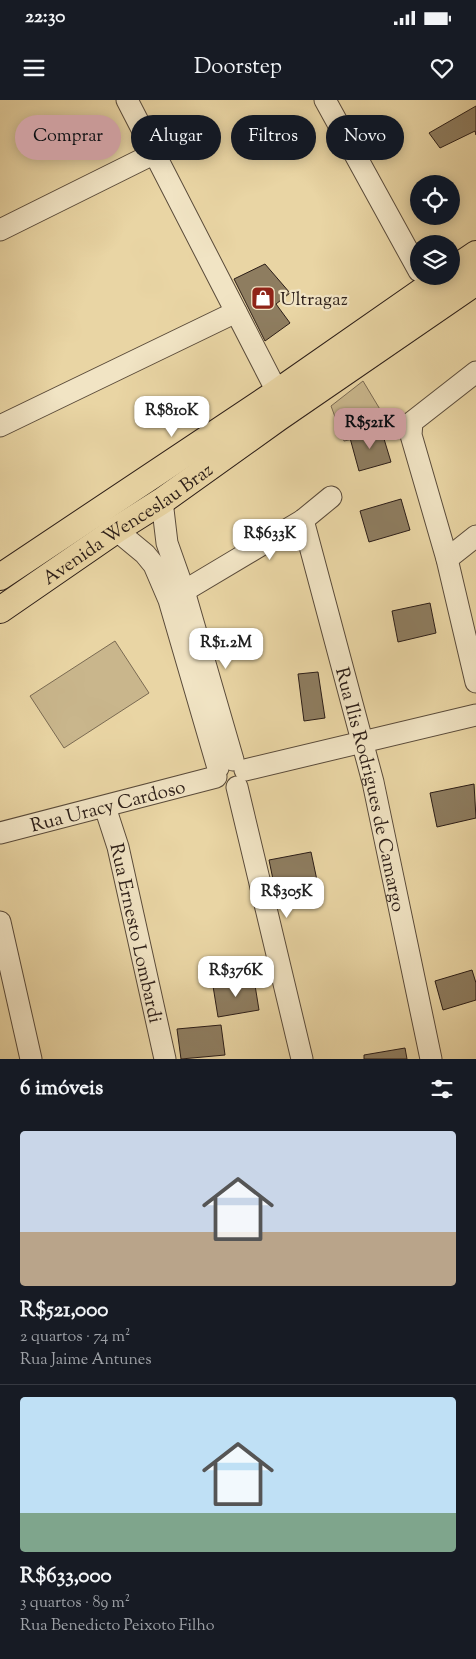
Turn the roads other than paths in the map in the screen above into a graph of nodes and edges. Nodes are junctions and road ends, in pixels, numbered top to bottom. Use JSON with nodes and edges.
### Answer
{"nodes":[{"id":1,"x":127,"y":100,"type":"edge"},
{"id":2,"x":325,"y":100,"type":"edge"},
{"id":3,"x":134,"y":115,"type":"edge"},
{"id":4,"x":141,"y":160,"type":"edge"},
{"id":5,"x":156,"y":160,"type":"edge"},
{"id":6,"x":0,"y":230,"type":"edge"},
{"id":7,"x":410,"y":249,"type":"edge"},
{"id":8,"x":476,"y":254,"type":"edge"},
{"id":9,"x":460,"y":265,"type":"edge"},
{"id":10,"x":476,"y":282,"type":"edge"},
{"id":11,"x":460,"y":283,"type":"edge"},
{"id":12,"x":429,"y":285,"type":"edge"},
{"id":13,"x":236,"y":312,"type":"junction"},
{"id":14,"x":476,"y":372,"type":"edge"},
{"id":15,"x":282,"y":402,"type":"junction"},
{"id":16,"x":0,"y":426,"type":"edge"},
{"id":17,"x":331,"y":497,"type":"dead end"},
{"id":18,"x":162,"y":501,"type":"junction"},
{"id":19,"x":303,"y":520,"type":"junction"},
{"id":20,"x":116,"y":530,"type":"junction"},
{"id":21,"x":476,"y":536,"type":"edge"},
{"id":22,"x":446,"y":559,"type":"junction"},
{"id":23,"x":0,"y":577,"type":"edge"},
{"id":24,"x":177,"y":595,"type":"junction"},
{"id":25,"x":0,"y":610,"type":"edge"},
{"id":26,"x":476,"y":682,"type":"edge"},
{"id":27,"x":476,"y":715,"type":"edge"},
{"id":28,"x":363,"y":743,"type":"junction"},
{"id":29,"x":230,"y":772,"type":"junction"},
{"id":30,"x":106,"y":807,"type":"junction"},
{"id":31,"x":0,"y":834,"type":"edge"},
{"id":32,"x":0,"y":922,"type":"edge"},
{"id":33,"x":31,"y":1059,"type":"edge"},
{"id":34,"x":165,"y":1059,"type":"edge"},
{"id":35,"x":302,"y":1059,"type":"edge"},
{"id":36,"x":431,"y":1059,"type":"edge"}],
"edges":[{"from":1,"to":3,"type":"street"},
{"from":2,"to":7,"type":"street"},
{"from":4,"to":6,"type":"street"},
{"from":5,"to":13,"type":"street"},
{"from":8,"to":9,"type":"main road"},
{"from":10,"to":11,"type":"main road","name":"Avenida Wenceslau Braz"},
{"from":12,"to":15,"type":"main road","name":"Avenida Wenceslau Braz"},
{"from":13,"to":15,"type":"street"},
{"from":13,"to":16,"type":"street"},
{"from":14,"to":22,"type":"street"},
{"from":15,"to":18,"type":"main road","name":"Avenida Wenceslau Braz"},
{"from":15,"to":23,"type":"main road","name":"Avenida Wenceslau Braz"},
{"from":17,"to":19,"type":"street"},
{"from":18,"to":20,"type":"main road","name":"Avenida Wenceslau Braz"},
{"from":18,"to":24,"type":"street"},
{"from":19,"to":24,"type":"street"},
{"from":19,"to":28,"type":"street","name":"Rua Ilis Rodrigues de Camargo"},
{"from":20,"to":24,"type":"street"},
{"from":20,"to":25,"type":"main road","name":"Avenida Wenceslau Braz"},
{"from":21,"to":22,"type":"street"},
{"from":22,"to":26,"type":"street"},
{"from":24,"to":29,"type":"street"},
{"from":27,"to":28,"type":"street","name":"Rua Uracy Cardoso"},
{"from":28,"to":29,"type":"street","name":"Rua Uracy Cardoso"},
{"from":28,"to":36,"type":"street","name":"Rua Ilis Rodrigues de Camargo"},
{"from":29,"to":30,"type":"street","name":"Rua Uracy Cardoso"},
{"from":29,"to":35,"type":"street"},
{"from":30,"to":31,"type":"street","name":"Rua Uracy Cardoso"},
{"from":30,"to":34,"type":"street","name":"Rua Ernesto Lombardi"},
{"from":32,"to":33,"type":"street"}]}
